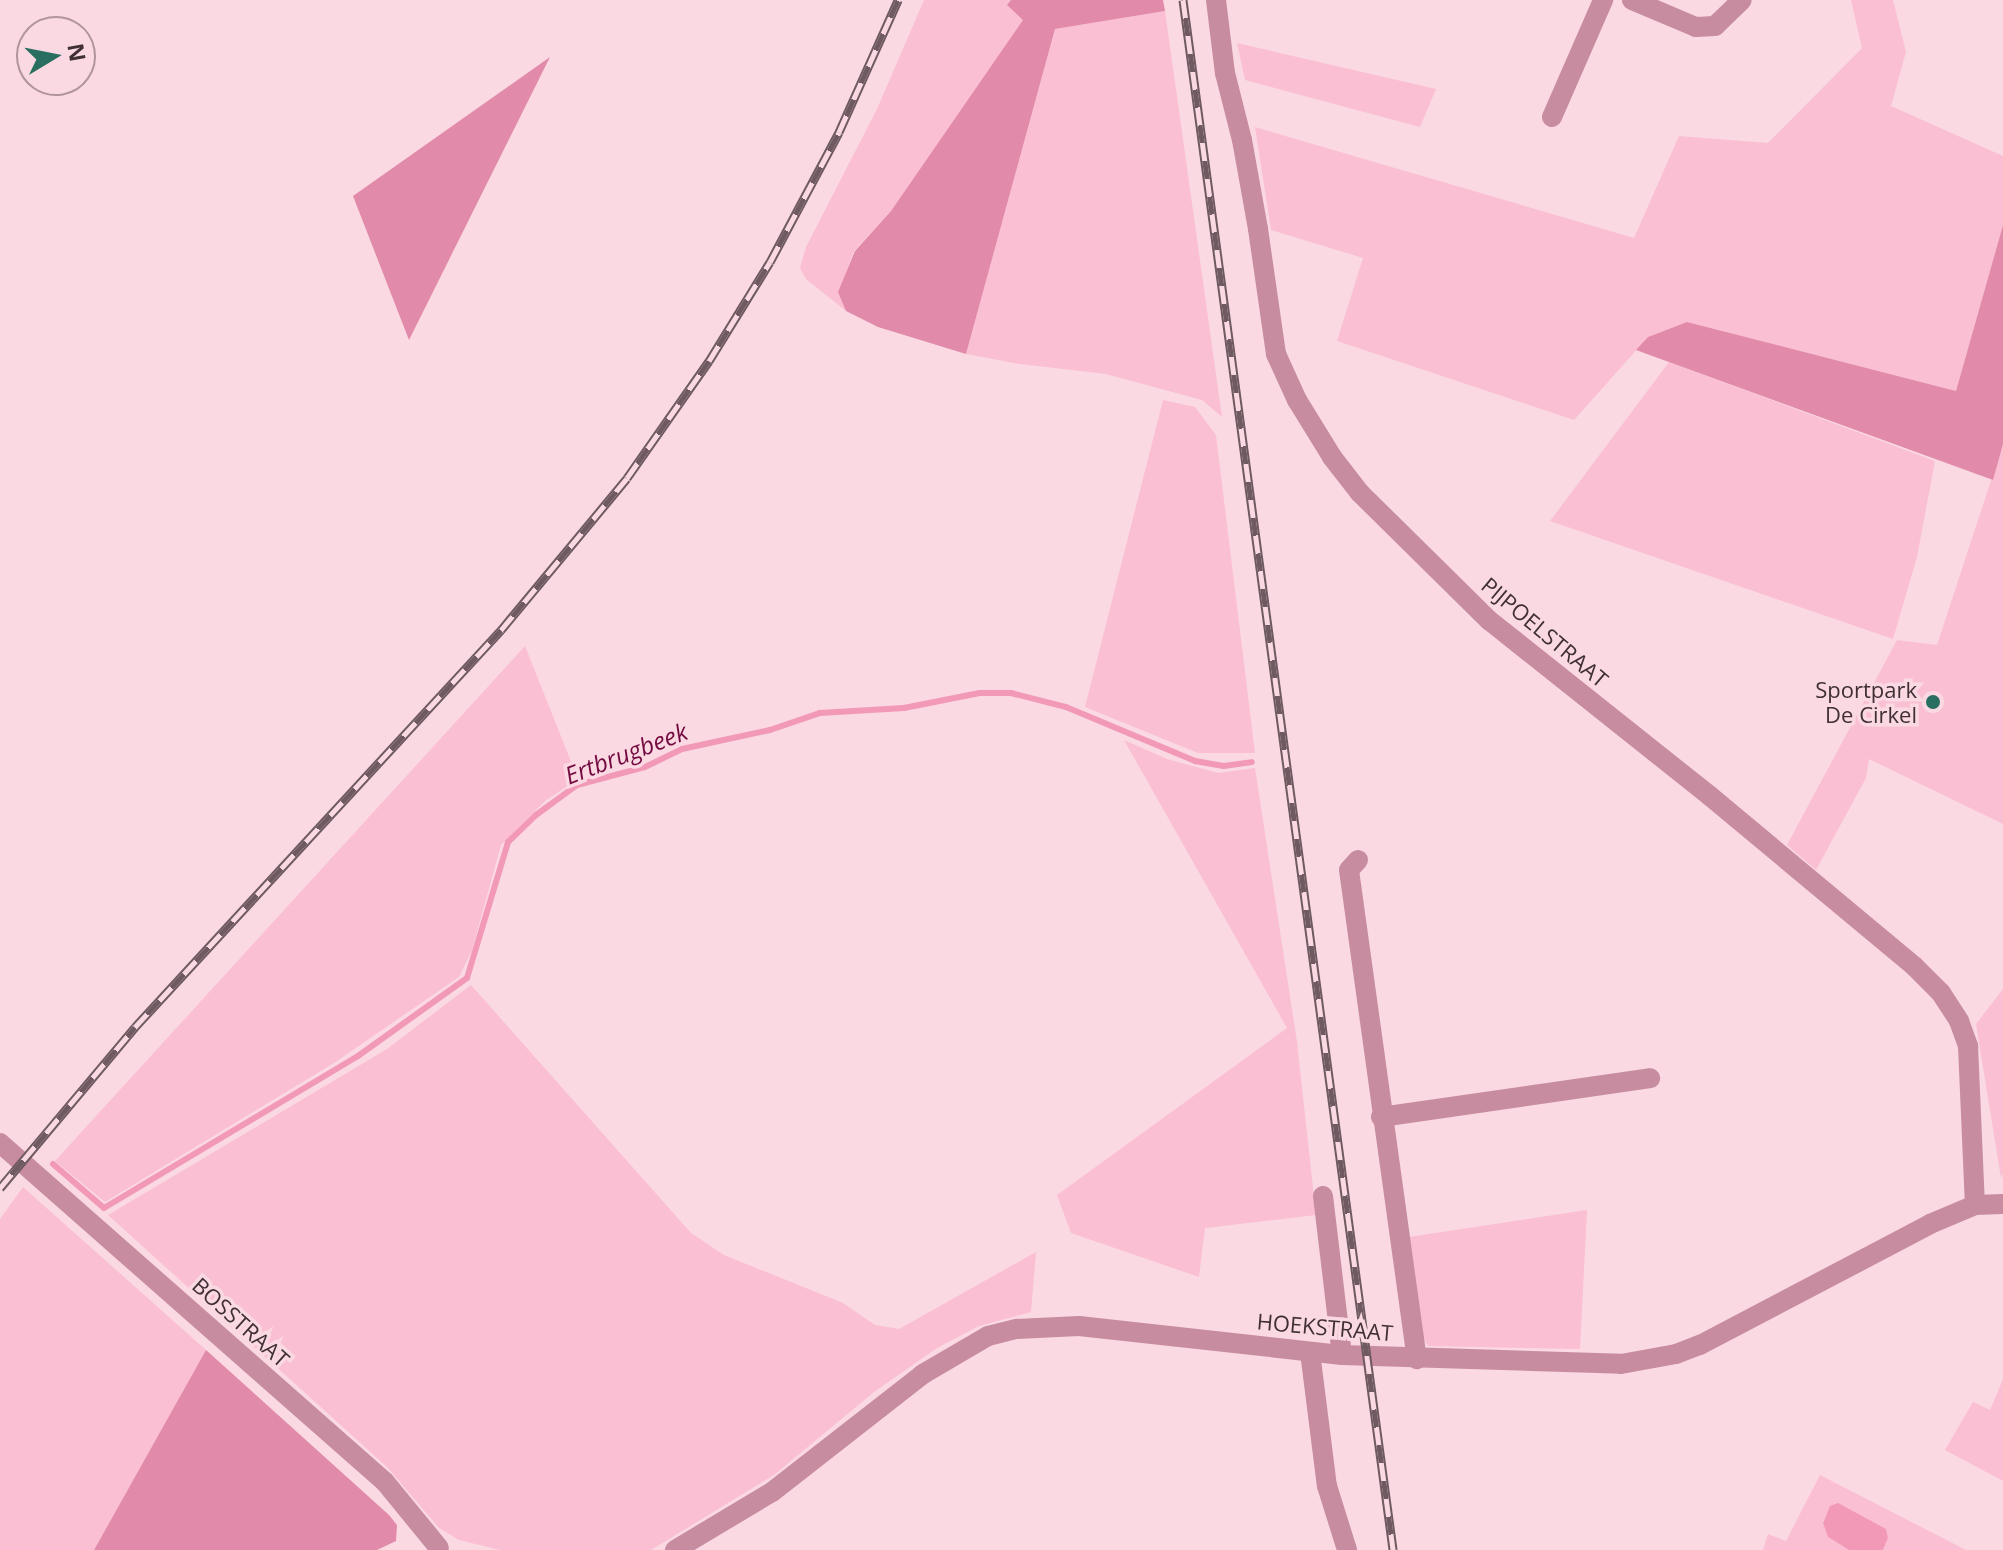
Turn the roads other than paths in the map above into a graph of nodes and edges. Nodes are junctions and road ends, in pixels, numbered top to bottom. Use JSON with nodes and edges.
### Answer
{"nodes":[{"id":1,"x":1216,"y":0,"type":"edge"},
{"id":2,"x":1603,"y":0,"type":"edge"},
{"id":3,"x":1632,"y":0,"type":"edge"},
{"id":4,"x":1742,"y":0,"type":"edge"},
{"id":5,"x":1552,"y":117,"type":"dead end"},
{"id":6,"x":1358,"y":860,"type":"dead end"},
{"id":7,"x":1650,"y":1078,"type":"dead end"},
{"id":8,"x":1381,"y":1117,"type":"junction"},
{"id":9,"x":0,"y":1143,"type":"edge"},
{"id":10,"x":1323,"y":1196,"type":"dead end"},
{"id":11,"x":2003,"y":1204,"type":"edge"},
{"id":12,"x":1975,"y":1205,"type":"junction"},
{"id":13,"x":1310,"y":1352,"type":"junction"},
{"id":14,"x":1342,"y":1355,"type":"junction"},
{"id":15,"x":1417,"y":1359,"type":"junction"},
{"id":16,"x":439,"y":1549,"type":"edge"},
{"id":17,"x":675,"y":1550,"type":"edge"},
{"id":18,"x":1347,"y":1550,"type":"edge"}],
"edges":[{"from":1,"to":12,"type":"street","name":"PIJPOELSTRAAT"},
{"from":2,"to":5,"type":"street"},
{"from":3,"to":4,"type":"street"},
{"from":6,"to":8,"type":"street"},
{"from":7,"to":8,"type":"street"},
{"from":8,"to":15,"type":"street"},
{"from":9,"to":16,"type":"street","name":"BOSSTRAAT"},
{"from":10,"to":14,"type":"street"},
{"from":11,"to":12,"type":"street","name":"HOEKSTRAAT"},
{"from":12,"to":15,"type":"street","name":"HOEKSTRAAT"},
{"from":13,"to":14,"type":"street","name":"HOEKSTRAAT"},
{"from":13,"to":17,"type":"street","name":"HOEKSTRAAT"},
{"from":13,"to":18,"type":"street"},
{"from":14,"to":15,"type":"street","name":"HOEKSTRAAT"}]}
